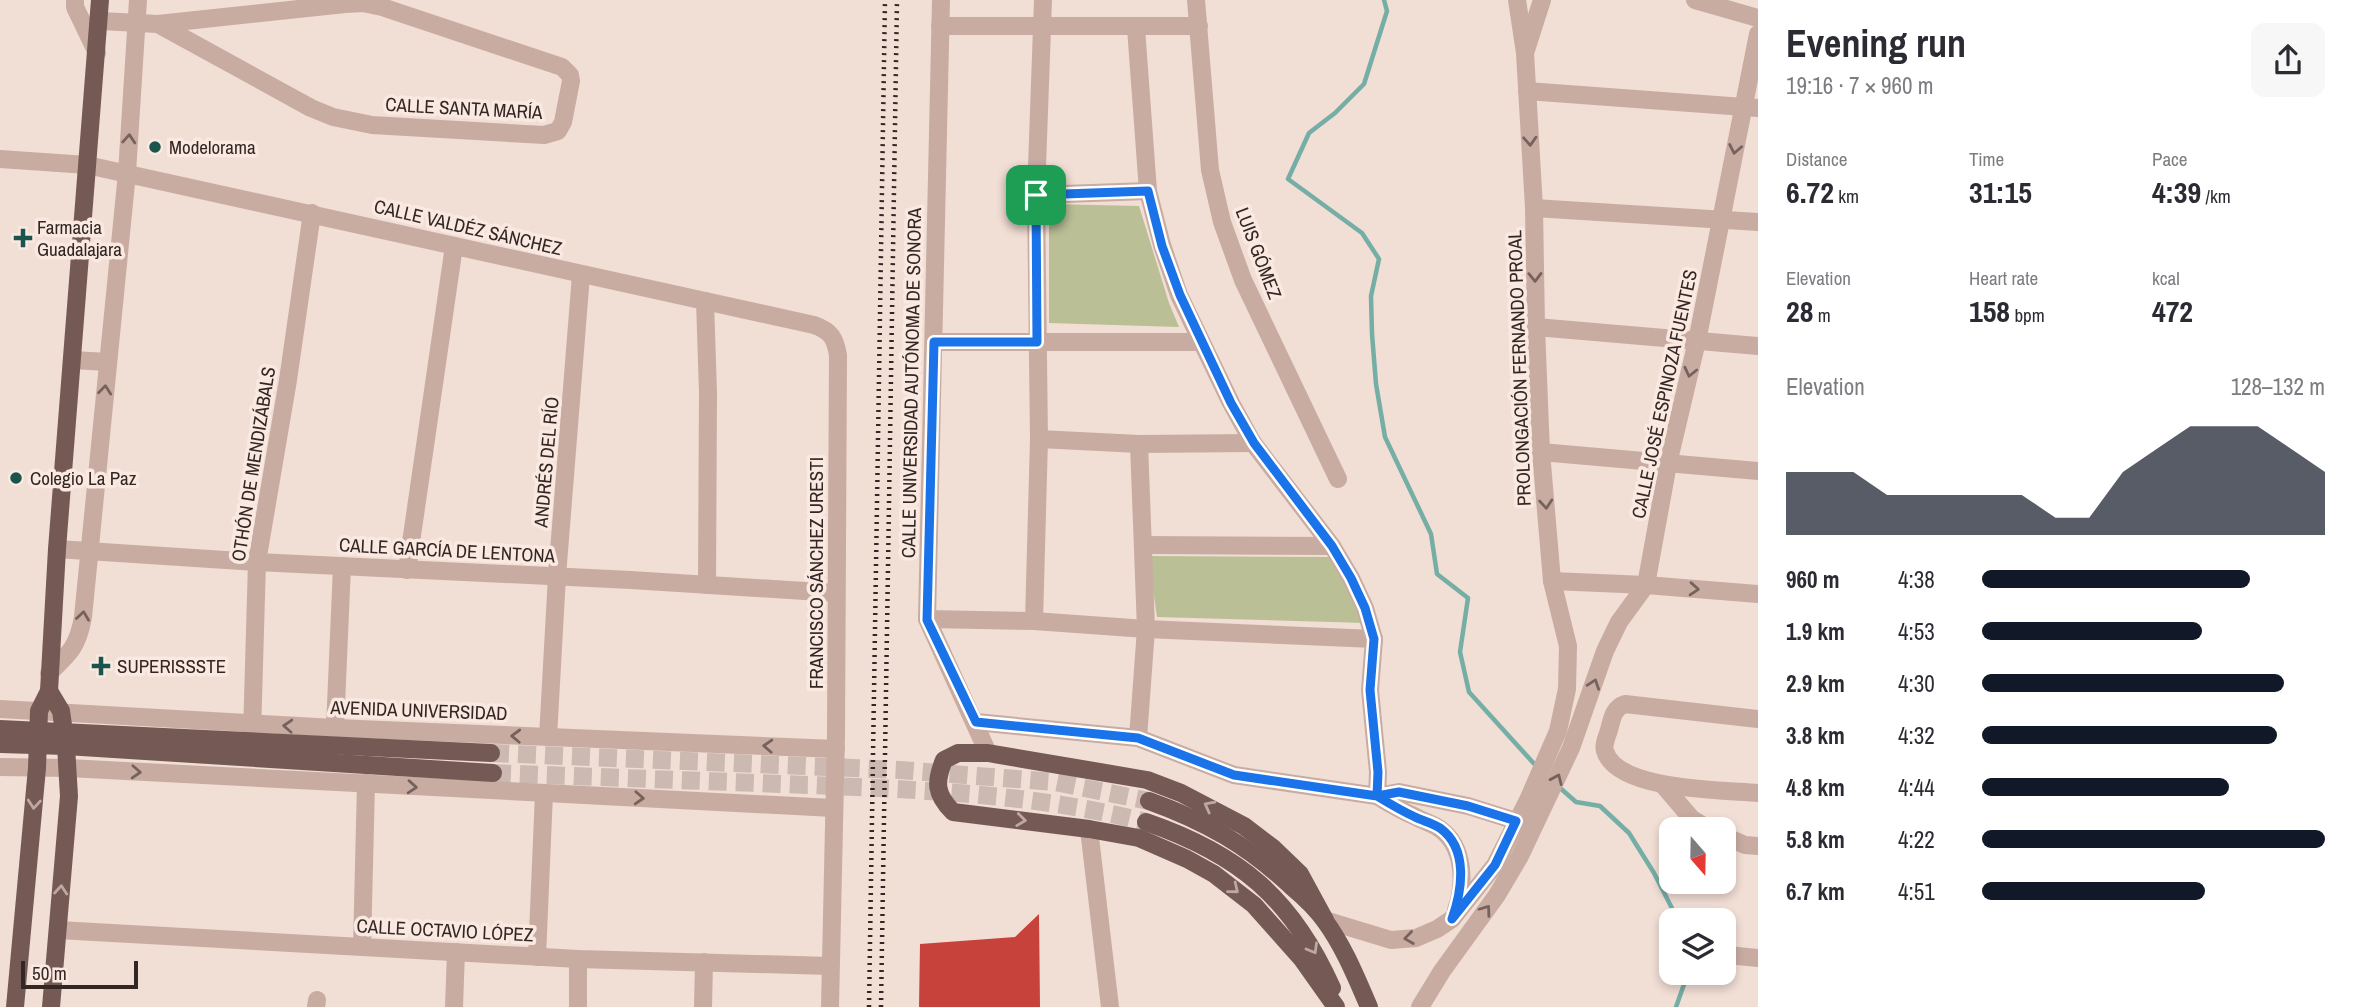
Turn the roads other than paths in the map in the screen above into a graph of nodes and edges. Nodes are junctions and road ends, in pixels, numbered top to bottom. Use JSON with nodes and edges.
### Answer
{"nodes":[{"id":1,"x":75,"y":0,"type":"edge"},
{"id":2,"x":100,"y":0,"type":"edge"},
{"id":3,"x":138,"y":0,"type":"edge"},
{"id":4,"x":941,"y":0,"type":"edge"},
{"id":5,"x":1043,"y":0,"type":"edge"},
{"id":6,"x":1196,"y":0,"type":"edge"},
{"id":7,"x":1517,"y":0,"type":"edge"},
{"id":8,"x":1542,"y":0,"type":"edge"},
{"id":9,"x":1695,"y":0,"type":"edge"},
{"id":10,"x":1758,"y":18,"type":"edge"},
{"id":11,"x":100,"y":21,"type":"junction"},
{"id":12,"x":136,"y":24,"type":"junction"},
{"id":13,"x":158,"y":24,"type":"junction"},
{"id":14,"x":940,"y":26,"type":"junction"},
{"id":15,"x":1043,"y":26,"type":"junction"},
{"id":16,"x":1199,"y":26,"type":"junction"},
{"id":17,"x":1136,"y":28,"type":"junction"},
{"id":18,"x":1758,"y":34,"type":"edge"},
{"id":19,"x":97,"y":53,"type":"junction"},
{"id":20,"x":1525,"y":53,"type":"junction"},
{"id":21,"x":1527,"y":91,"type":"junction"},
{"id":22,"x":1751,"y":107,"type":"edge"},
{"id":23,"x":0,"y":159,"type":"edge"},
{"id":24,"x":87,"y":164,"type":"junction"},
{"id":25,"x":127,"y":173,"type":"junction"},
{"id":26,"x":1148,"y":191,"type":"junction"},
{"id":27,"x":1036,"y":195,"type":"junction"},
{"id":28,"x":1534,"y":208,"type":"junction"},
{"id":29,"x":312,"y":213,"type":"junction"},
{"id":30,"x":1722,"y":220,"type":"junction"},
{"id":31,"x":1758,"y":222,"type":"edge"},
{"id":32,"x":454,"y":246,"type":"junction"},
{"id":33,"x":581,"y":275,"type":"junction"},
{"id":34,"x":705,"y":301,"type":"junction"},
{"id":35,"x":1536,"y":327,"type":"junction"},
{"id":36,"x":835,"y":338,"type":"joint"},
{"id":37,"x":1697,"y":341,"type":"junction"},
{"id":38,"x":934,"y":342,"type":"junction"},
{"id":39,"x":1037,"y":342,"type":"junction"},
{"id":40,"x":1202,"y":342,"type":"junction"},
{"id":41,"x":1758,"y":346,"type":"edge"},
{"id":42,"x":72,"y":359,"type":"junction"},
{"id":43,"x":108,"y":362,"type":"junction"},
{"id":44,"x":1039,"y":439,"type":"junction"},
{"id":45,"x":1254,"y":443,"type":"junction"},
{"id":46,"x":1139,"y":444,"type":"junction"},
{"id":47,"x":1541,"y":452,"type":"junction"},
{"id":48,"x":1668,"y":464,"type":"junction"},
{"id":49,"x":1758,"y":471,"type":"edge"},
{"id":50,"x":1338,"y":479,"type":"dead end"},
{"id":51,"x":1143,"y":545,"type":"junction"},
{"id":52,"x":1332,"y":546,"type":"junction"},
{"id":53,"x":57,"y":549,"type":"junction"},
{"id":54,"x":89,"y":550,"type":"junction"},
{"id":55,"x":257,"y":562,"type":"junction"},
{"id":56,"x":342,"y":566,"type":"junction"},
{"id":57,"x":407,"y":570,"type":"junction"},
{"id":58,"x":557,"y":576,"type":"junction"},
{"id":59,"x":1552,"y":581,"type":"junction"},
{"id":60,"x":707,"y":585,"type":"junction"},
{"id":61,"x":1646,"y":585,"type":"junction"},
{"id":62,"x":836,"y":593,"type":"junction"},
{"id":63,"x":1758,"y":594,"type":"edge"},
{"id":64,"x":927,"y":620,"type":"junction"},
{"id":65,"x":1034,"y":621,"type":"junction"},
{"id":66,"x":1146,"y":629,"type":"junction"},
{"id":67,"x":1374,"y":639,"type":"junction"},
{"id":68,"x":50,"y":673,"type":"junction"},
{"id":69,"x":49,"y":691,"type":"junction"},
{"id":70,"x":0,"y":709,"type":"edge"},
{"id":71,"x":39,"y":711,"type":"junction"},
{"id":72,"x":61,"y":711,"type":"junction"},
{"id":73,"x":1758,"y":719,"type":"edge"},
{"id":74,"x":976,"y":722,"type":"junction"},
{"id":75,"x":335,"y":728,"type":"junction"},
{"id":76,"x":0,"y":729,"type":"edge"},
{"id":77,"x":251,"y":732,"type":"junction"},
{"id":78,"x":548,"y":737,"type":"junction"},
{"id":79,"x":38,"y":738,"type":"junction"},
{"id":80,"x":1138,"y":738,"type":"junction"},
{"id":81,"x":66,"y":739,"type":"junction"},
{"id":82,"x":0,"y":744,"type":"edge"},
{"id":83,"x":836,"y":749,"type":"junction"},
{"id":84,"x":491,"y":753,"type":"tunnel mouth"},
{"id":85,"x":988,"y":753,"type":"junction"},
{"id":86,"x":0,"y":767,"type":"edge"},
{"id":87,"x":37,"y":768,"type":"junction"},
{"id":88,"x":68,"y":768,"type":"junction"},
{"id":89,"x":493,"y":773,"type":"tunnel mouth"},
{"id":90,"x":366,"y":783,"type":"junction"},
{"id":91,"x":1663,"y":785,"type":"junction"},
{"id":92,"x":544,"y":793,"type":"junction"},
{"id":93,"x":1758,"y":793,"type":"edge"},
{"id":94,"x":1377,"y":796,"type":"junction"},
{"id":95,"x":1149,"y":801,"type":"tunnel mouth"},
{"id":96,"x":1536,"y":805,"type":"junction"},
{"id":97,"x":833,"y":808,"type":"junction"},
{"id":98,"x":1690,"y":817,"type":"edge"},
{"id":99,"x":1516,"y":821,"type":"junction"},
{"id":100,"x":1146,"y":822,"type":"tunnel mouth"},
{"id":101,"x":1089,"y":829,"type":"junction"},
{"id":102,"x":1736,"y":841,"type":"edge"},
{"id":103,"x":1758,"y":846,"type":"edge"},
{"id":104,"x":1452,"y":919,"type":"junction"},
{"id":105,"x":1325,"y":920,"type":"junction"},
{"id":106,"x":58,"y":930,"type":"junction"},
{"id":107,"x":362,"y":947,"type":"junction"},
{"id":108,"x":456,"y":952,"type":"junction"},
{"id":109,"x":1736,"y":956,"type":"edge"},
{"id":110,"x":537,"y":957,"type":"junction"},
{"id":111,"x":1758,"y":958,"type":"edge"},
{"id":112,"x":578,"y":959,"type":"junction"},
{"id":113,"x":704,"y":962,"type":"junction"},
{"id":114,"x":830,"y":966,"type":"junction"},
{"id":115,"x":15,"y":1007,"type":"edge"},
{"id":116,"x":51,"y":1007,"type":"edge"},
{"id":117,"x":454,"y":1007,"type":"edge"},
{"id":118,"x":578,"y":1007,"type":"edge"},
{"id":119,"x":703,"y":1007,"type":"edge"},
{"id":120,"x":830,"y":1007,"type":"edge"},
{"id":121,"x":1110,"y":1007,"type":"edge"},
{"id":122,"x":1338,"y":1007,"type":"edge"},
{"id":123,"x":1369,"y":1007,"type":"edge"},
{"id":124,"x":1420,"y":1007,"type":"edge"}],
"edges":[{"from":1,"to":19,"type":"street"},
{"from":2,"to":11,"type":"main road"},
{"from":3,"to":12,"type":"street"},
{"from":4,"to":14,"type":"street","name":"CALLE UNIVERSIDAD AUTÓNOMA DE SONORA"},
{"from":5,"to":15,"type":"street"},
{"from":6,"to":16,"type":"street","name":"LUIS GÓMEZ"},
{"from":7,"to":20,"type":"street","name":"PROLONGACIÓN FERNANDO PROAL"},
{"from":8,"to":20,"type":"street"},
{"from":9,"to":10,"type":"street"},
{"from":11,"to":12,"type":"street","name":"CALLE SANTA MARÍA"},
{"from":11,"to":19,"type":"main road"},
{"from":12,"to":13,"type":"street","name":"CALLE SANTA MARÍA"},
{"from":25,"to":12,"type":"street","one_way":true},
{"from":13,"to":13,"type":"street","name":"CALLE SANTA MARÍA"},
{"from":14,"to":15,"type":"street"},
{"from":14,"to":38,"type":"street","name":"CALLE UNIVERSIDAD AUTÓNOMA DE SONORA"},
{"from":15,"to":17,"type":"street"},
{"from":15,"to":27,"type":"street"},
{"from":16,"to":17,"type":"street"},
{"from":16,"to":50,"type":"street","name":"LUIS GÓMEZ"},
{"from":17,"to":26,"type":"street"},
{"from":18,"to":22,"type":"street","name":"CALLE JOSÉ ESPINOZA FUENTES"},
{"from":19,"to":24,"type":"main road"},
{"from":20,"to":21,"type":"street","name":"PROLONGACIÓN FERNANDO PROAL"},
{"from":21,"to":22,"type":"street"},
{"from":21,"to":28,"type":"street","name":"PROLONGACIÓN FERNANDO PROAL","one_way":true},
{"from":22,"to":30,"type":"street","name":"CALLE JOSÉ ESPINOZA FUENTES","one_way":true},
{"from":23,"to":24,"type":"street","name":"CALLE VALDÉZ SÁNCHEZ"},
{"from":24,"to":25,"type":"street","name":"CALLE VALDÉZ SÁNCHEZ"},
{"from":24,"to":42,"type":"main road"},
{"from":25,"to":29,"type":"street","name":"CALLE VALDÉZ SÁNCHEZ"},
{"from":25,"to":43,"type":"street"},
{"from":26,"to":27,"type":"street"},
{"from":26,"to":40,"type":"street"},
{"from":27,"to":39,"type":"street"},
{"from":28,"to":30,"type":"street"},
{"from":28,"to":35,"type":"street","name":"PROLONGACIÓN FERNANDO PROAL","one_way":true},
{"from":29,"to":32,"type":"street","name":"CALLE VALDÉZ SÁNCHEZ"},
{"from":29,"to":55,"type":"street","name":"OTHÓN DE MENDIZÁBALS"},
{"from":30,"to":31,"type":"street"},
{"from":30,"to":37,"type":"street","name":"CALLE JOSÉ ESPINOZA FUENTES"},
{"from":32,"to":33,"type":"street","name":"CALLE VALDÉZ SÁNCHEZ"},
{"from":32,"to":57,"type":"street"},
{"from":33,"to":34,"type":"street","name":"CALLE VALDÉZ SÁNCHEZ"},
{"from":33,"to":58,"type":"street","name":"ANDRÉS DEL RÍO"},
{"from":34,"to":36,"type":"street","name":"CALLE VALDÉZ SÁNCHEZ"},
{"from":34,"to":60,"type":"street"},
{"from":35,"to":37,"type":"street"},
{"from":35,"to":47,"type":"street","name":"PROLONGACIÓN FERNANDO PROAL"},
{"from":36,"to":62,"type":"street","name":"FRANCISCO SÁNCHEZ URESTI"},
{"from":37,"to":41,"type":"street"},
{"from":37,"to":48,"type":"street","name":"CALLE JOSÉ ESPINOZA FUENTES","one_way":true},
{"from":38,"to":39,"type":"street"},
{"from":38,"to":64,"type":"street","name":"CALLE UNIVERSIDAD AUTÓNOMA DE SONORA"},
{"from":39,"to":40,"type":"street"},
{"from":39,"to":44,"type":"street"},
{"from":40,"to":45,"type":"street"},
{"from":42,"to":43,"type":"street"},
{"from":42,"to":53,"type":"main road"},
{"from":54,"to":43,"type":"street","one_way":true},
{"from":44,"to":46,"type":"street"},
{"from":44,"to":65,"type":"street"},
{"from":45,"to":46,"type":"street"},
{"from":45,"to":52,"type":"street"},
{"from":46,"to":51,"type":"street"},
{"from":47,"to":48,"type":"street"},
{"from":47,"to":59,"type":"street","name":"PROLONGACIÓN FERNANDO PROAL","one_way":true},
{"from":48,"to":49,"type":"street"},
{"from":48,"to":61,"type":"street","name":"CALLE JOSÉ ESPINOZA FUENTES"},
{"from":51,"to":52,"type":"street"},
{"from":51,"to":66,"type":"street"},
{"from":52,"to":67,"type":"street"},
{"from":53,"to":54,"type":"street","name":"CALLE GARCÍA DE LENTONA"},
{"from":53,"to":68,"type":"main road"},
{"from":54,"to":55,"type":"street","name":"CALLE GARCÍA DE LENTONA"},
{"from":68,"to":54,"type":"street","one_way":true},
{"from":55,"to":56,"type":"street","name":"CALLE GARCÍA DE LENTONA"},
{"from":55,"to":77,"type":"street","name":"OTHÓN DE MENDIZÁBALS"},
{"from":56,"to":57,"type":"street","name":"CALLE GARCÍA DE LENTONA"},
{"from":56,"to":75,"type":"street"},
{"from":57,"to":58,"type":"street","name":"CALLE GARCÍA DE LENTONA"},
{"from":58,"to":60,"type":"street","name":"CALLE GARCÍA DE LENTONA"},
{"from":58,"to":78,"type":"street","name":"ANDRÉS DEL RÍO"},
{"from":59,"to":61,"type":"street"},
{"from":59,"to":96,"type":"street","name":"PROLONGACIÓN FERNANDO PROAL"},
{"from":60,"to":62,"type":"street","name":"CALLE GARCÍA DE LENTONA"},
{"from":61,"to":63,"type":"street","one_way":true},
{"from":96,"to":61,"type":"street","name":"CALLE JOSÉ ESPINOZA FUENTES","one_way":true},
{"from":62,"to":83,"type":"street","name":"FRANCISCO SÁNCHEZ URESTI"},
{"from":64,"to":65,"type":"street"},
{"from":64,"to":74,"type":"street","name":"CALLE UNIVERSIDAD AUTÓNOMA DE SONORA"},
{"from":65,"to":66,"type":"street"},
{"from":66,"to":67,"type":"street"},
{"from":66,"to":80,"type":"street"},
{"from":67,"to":94,"type":"street"},
{"from":68,"to":69,"type":"main road"},
{"from":69,"to":71,"type":"main road"},
{"from":69,"to":72,"type":"main road"},
{"from":70,"to":71,"type":"street","name":"AVENIDA UNIVERSIDAD"},
{"from":71,"to":72,"type":"street","name":"AVENIDA UNIVERSIDAD"},
{"from":71,"to":79,"type":"main road"},
{"from":72,"to":77,"type":"street","name":"AVENIDA UNIVERSIDAD"},
{"from":72,"to":81,"type":"main road"},
{"from":73,"to":91,"type":"street"},
{"from":74,"to":80,"type":"street"},
{"from":74,"to":85,"type":"street","name":"CALLE UNIVERSIDAD AUTÓNOMA DE SONORA"},
{"from":75,"to":77,"type":"street","name":"AVENIDA UNIVERSIDAD","one_way":true},
{"from":78,"to":75,"type":"street","name":"AVENIDA UNIVERSIDAD","one_way":true},
{"from":76,"to":79,"type":"main road","name":"AVENIDA UNIVERSIDAD"},
{"from":77,"to":81,"type":"main road","name":"AVENIDA UNIVERSIDAD"},
{"from":77,"to":84,"type":"main road","name":"AVENIDA UNIVERSIDAD"},
{"from":83,"to":78,"type":"street","name":"AVENIDA UNIVERSIDAD","one_way":true},
{"from":79,"to":81,"type":"main road","name":"AVENIDA UNIVERSIDAD"},
{"from":79,"to":82,"type":"main road","name":"AVENIDA UNIVERSIDAD"},
{"from":79,"to":87,"type":"main road"},
{"from":80,"to":94,"type":"street"},
{"from":81,"to":88,"type":"main road"},
{"from":81,"to":89,"type":"main road","name":"AVENIDA UNIVERSIDAD"},
{"from":83,"to":97,"type":"street","name":"FRANCISCO SÁNCHEZ URESTI"},
{"from":85,"to":101,"type":"main road","one_way":true},
{"from":105,"to":85,"type":"main road","one_way":true},
{"from":86,"to":87,"type":"street"},
{"from":87,"to":88,"type":"street"},
{"from":87,"to":115,"type":"main road","one_way":true},
{"from":88,"to":90,"type":"street","one_way":true},
{"from":106,"to":88,"type":"main road","one_way":true},
{"from":90,"to":92,"type":"street","one_way":true},
{"from":90,"to":107,"type":"street"},
{"from":91,"to":93,"type":"street"},
{"from":91,"to":98,"type":"street"},
{"from":92,"to":97,"type":"street","one_way":true},
{"from":92,"to":110,"type":"street"},
{"from":94,"to":99,"type":"street"},
{"from":94,"to":104,"type":"street"},
{"from":95,"to":105,"type":"main road"},
{"from":96,"to":99,"type":"street"},
{"from":124,"to":96,"type":"street","one_way":true},
{"from":97,"to":114,"type":"street","name":"FRANCISCO SÁNCHEZ URESTI"},
{"from":99,"to":104,"type":"street"},
{"from":100,"to":122,"type":"main road","one_way":true},
{"from":101,"to":121,"type":"street"},
{"from":101,"to":122,"type":"main road","one_way":true},
{"from":102,"to":103,"type":"street"},
{"from":104,"to":105,"type":"street","one_way":true},
{"from":105,"to":123,"type":"main road"},
{"from":106,"to":107,"type":"street","name":"CALLE OCTAVIO LÓPEZ"},
{"from":106,"to":116,"type":"main road"},
{"from":107,"to":108,"type":"street","name":"CALLE OCTAVIO LÓPEZ"},
{"from":108,"to":110,"type":"street","name":"CALLE OCTAVIO LÓPEZ"},
{"from":108,"to":117,"type":"street"},
{"from":109,"to":111,"type":"street"},
{"from":110,"to":112,"type":"street","name":"CALLE OCTAVIO LÓPEZ"},
{"from":112,"to":113,"type":"street","name":"CALLE OCTAVIO LÓPEZ"},
{"from":112,"to":118,"type":"street"},
{"from":113,"to":114,"type":"street","name":"CALLE OCTAVIO LÓPEZ"},
{"from":113,"to":119,"type":"street"},
{"from":114,"to":120,"type":"street","name":"FRANCISCO SÁNCHEZ URESTI"}]}
